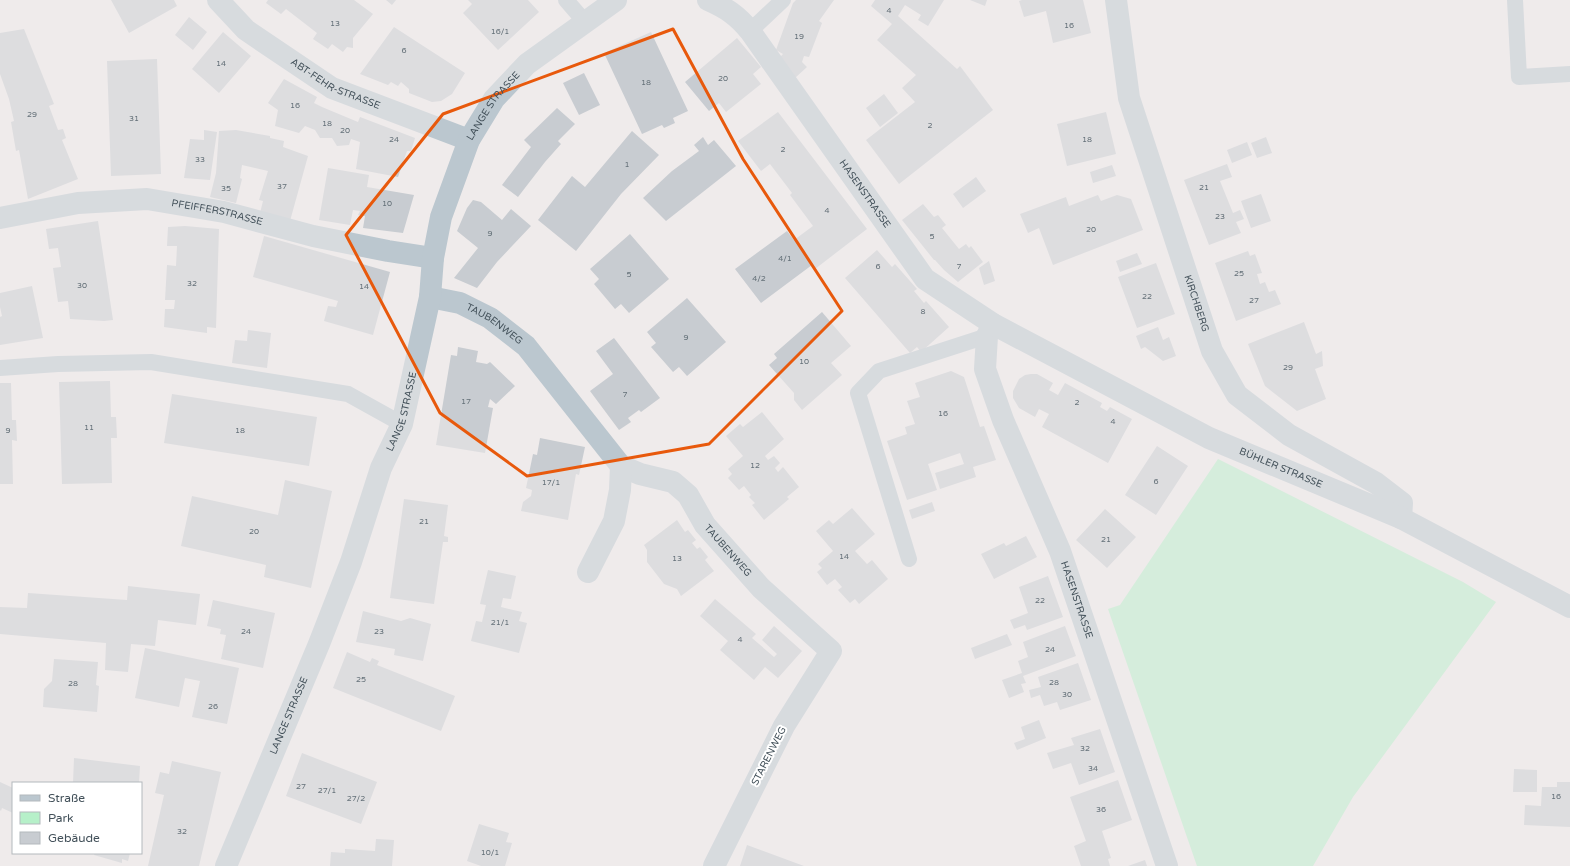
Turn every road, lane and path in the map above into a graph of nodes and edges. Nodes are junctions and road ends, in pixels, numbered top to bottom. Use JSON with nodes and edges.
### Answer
{"nodes":[{"id":1,"x":218,"y":0,"type":"edge"},
{"id":2,"x":566,"y":0,"type":"edge"},
{"id":3,"x":616,"y":0,"type":"edge"},
{"id":4,"x":708,"y":0,"type":"edge"},
{"id":5,"x":783,"y":0,"type":"edge"},
{"id":6,"x":1116,"y":0,"type":"edge"},
{"id":7,"x":1515,"y":0,"type":"edge"},
{"id":8,"x":585,"y":22,"type":"junction"},
{"id":9,"x":750,"y":30,"type":"junction"},
{"id":10,"x":1570,"y":74,"type":"edge"},
{"id":11,"x":469,"y":140,"type":"junction"},
{"id":12,"x":0,"y":218,"type":"edge"},
{"id":13,"x":433,"y":258,"type":"junction"},
{"id":14,"x":430,"y":297,"type":"junction"},
{"id":15,"x":990,"y":330,"type":"junction"},
{"id":16,"x":0,"y":368,"type":"edge"},
{"id":17,"x":402,"y":424,"type":"junction"},
{"id":18,"x":621,"y":466,"type":"junction"},
{"id":19,"x":1401,"y":518,"type":"junction"},
{"id":20,"x":909,"y":559,"type":"dead end"},
{"id":21,"x":588,"y":572,"type":"dead end"},
{"id":22,"x":1570,"y":607,"type":"edge"},
{"id":23,"x":831,"y":651,"type":"joint"},
{"id":24,"x":226,"y":866,"type":"edge"},
{"id":25,"x":714,"y":866,"type":"edge"},
{"id":26,"x":1167,"y":866,"type":"edge"}],
"edges":[{"from":1,"to":11,"type":"street","name":"ABT-FEHR-STRASSE"},
{"from":2,"to":8,"type":"lane"},
{"from":3,"to":8,"type":"street","name":"LANGE STRASSE"},
{"from":4,"to":9,"type":"street","name":"HASENSTRASSE"},
{"from":5,"to":9,"type":"lane"},
{"from":6,"to":19,"type":"street","name":"KIRCHBERG"},
{"from":7,"to":10,"type":"lane"},
{"from":8,"to":11,"type":"street","name":"LANGE STRASSE"},
{"from":9,"to":15,"type":"street","name":"HASENSTRASSE"},
{"from":11,"to":13,"type":"street","name":"LANGE STRASSE"},
{"from":12,"to":13,"type":"street","name":"PFEIFFERSTRASSE"},
{"from":13,"to":14,"type":"street","name":"LANGE STRASSE"},
{"from":14,"to":17,"type":"street","name":"LANGE STRASSE"},
{"from":14,"to":18,"type":"street","name":"TAUBENWEG"},
{"from":15,"to":19,"type":"street","name":"BÜHLER STRASSE"},
{"from":15,"to":20,"type":"lane"},
{"from":15,"to":26,"type":"street","name":"HASENSTRASSE"},
{"from":16,"to":17,"type":"lane"},
{"from":17,"to":24,"type":"street","name":"LANGE STRASSE"},
{"from":18,"to":21,"type":"street"},
{"from":18,"to":23,"type":"street","name":"TAUBENWEG"},
{"from":19,"to":22,"type":"street","name":"BÜHLER STRASSE"},
{"from":23,"to":25,"type":"street","name":"STARENWEG"}]}
